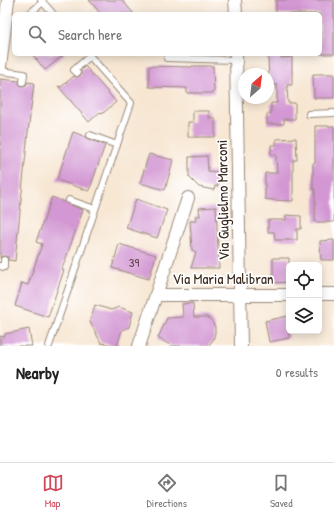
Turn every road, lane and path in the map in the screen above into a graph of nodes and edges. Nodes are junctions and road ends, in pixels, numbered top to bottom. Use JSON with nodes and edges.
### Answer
{"nodes":[{"id":1,"x":8,"y":0,"type":"edge"},
{"id":2,"x":235,"y":0,"type":"edge"},
{"id":3,"x":42,"y":1,"type":"edge"},
{"id":4,"x":31,"y":12,"type":"edge"},
{"id":5,"x":51,"y":12,"type":"edge"},
{"id":6,"x":236,"y":12,"type":"edge"},
{"id":7,"x":88,"y":56,"type":"edge"},
{"id":8,"x":90,"y":56,"type":"edge"},
{"id":9,"x":236,"y":57,"type":"edge"},
{"id":10,"x":167,"y":58,"type":"dead end"},
{"id":11,"x":0,"y":67,"type":"edge"},
{"id":12,"x":0,"y":71,"type":"edge"},
{"id":13,"x":77,"y":73,"type":"dead end"},
{"id":14,"x":23,"y":82,"type":"dead end"},
{"id":15,"x":334,"y":113,"type":"edge"},
{"id":16,"x":309,"y":114,"type":"dead end"},
{"id":17,"x":90,"y":135,"type":"dead end"},
{"id":18,"x":117,"y":145,"type":"junction"},
{"id":19,"x":188,"y":198,"type":"dead end"},
{"id":20,"x":69,"y":200,"type":"dead end"},
{"id":21,"x":95,"y":209,"type":"junction"},
{"id":22,"x":4,"y":260,"type":"dead end"},
{"id":23,"x":0,"y":266,"type":"edge"},
{"id":24,"x":322,"y":294,"type":"edge"},
{"id":25,"x":334,"y":294,"type":"edge"},
{"id":26,"x":156,"y":295,"type":"junction"},
{"id":27,"x":286,"y":295,"type":"edge"},
{"id":28,"x":240,"y":296,"type":"junction"},
{"id":29,"x":49,"y":346,"type":"edge"},
{"id":30,"x":139,"y":346,"type":"edge"},
{"id":31,"x":241,"y":346,"type":"edge"}],
"edges":[{"from":1,"to":11,"type":"street"},
{"from":2,"to":6,"type":"street"},
{"from":3,"to":4,"type":"lane"},
{"from":3,"to":5,"type":"lane"},
{"from":7,"to":13,"type":"lane"},
{"from":8,"to":18,"type":"lane"},
{"from":9,"to":10,"type":"lane"},
{"from":9,"to":28,"type":"street","name":"Via Guglielmo Marconi"},
{"from":12,"to":14,"type":"lane"},
{"from":15,"to":16,"type":"lane"},
{"from":17,"to":18,"type":"lane"},
{"from":18,"to":21,"type":"lane"},
{"from":19,"to":26,"type":"street","name":"Via Maria Malibran"},
{"from":20,"to":21,"type":"lane"},
{"from":21,"to":29,"type":"lane"},
{"from":22,"to":23,"type":"lane"},
{"from":24,"to":25,"type":"street"},
{"from":26,"to":28,"type":"street","name":"Via Maria Malibran"},
{"from":26,"to":30,"type":"street","name":"Via Maria Malibran"},
{"from":27,"to":28,"type":"street","name":"Via Maria Malibran"},
{"from":28,"to":31,"type":"street","name":"Via Guglielmo Marconi"}]}
